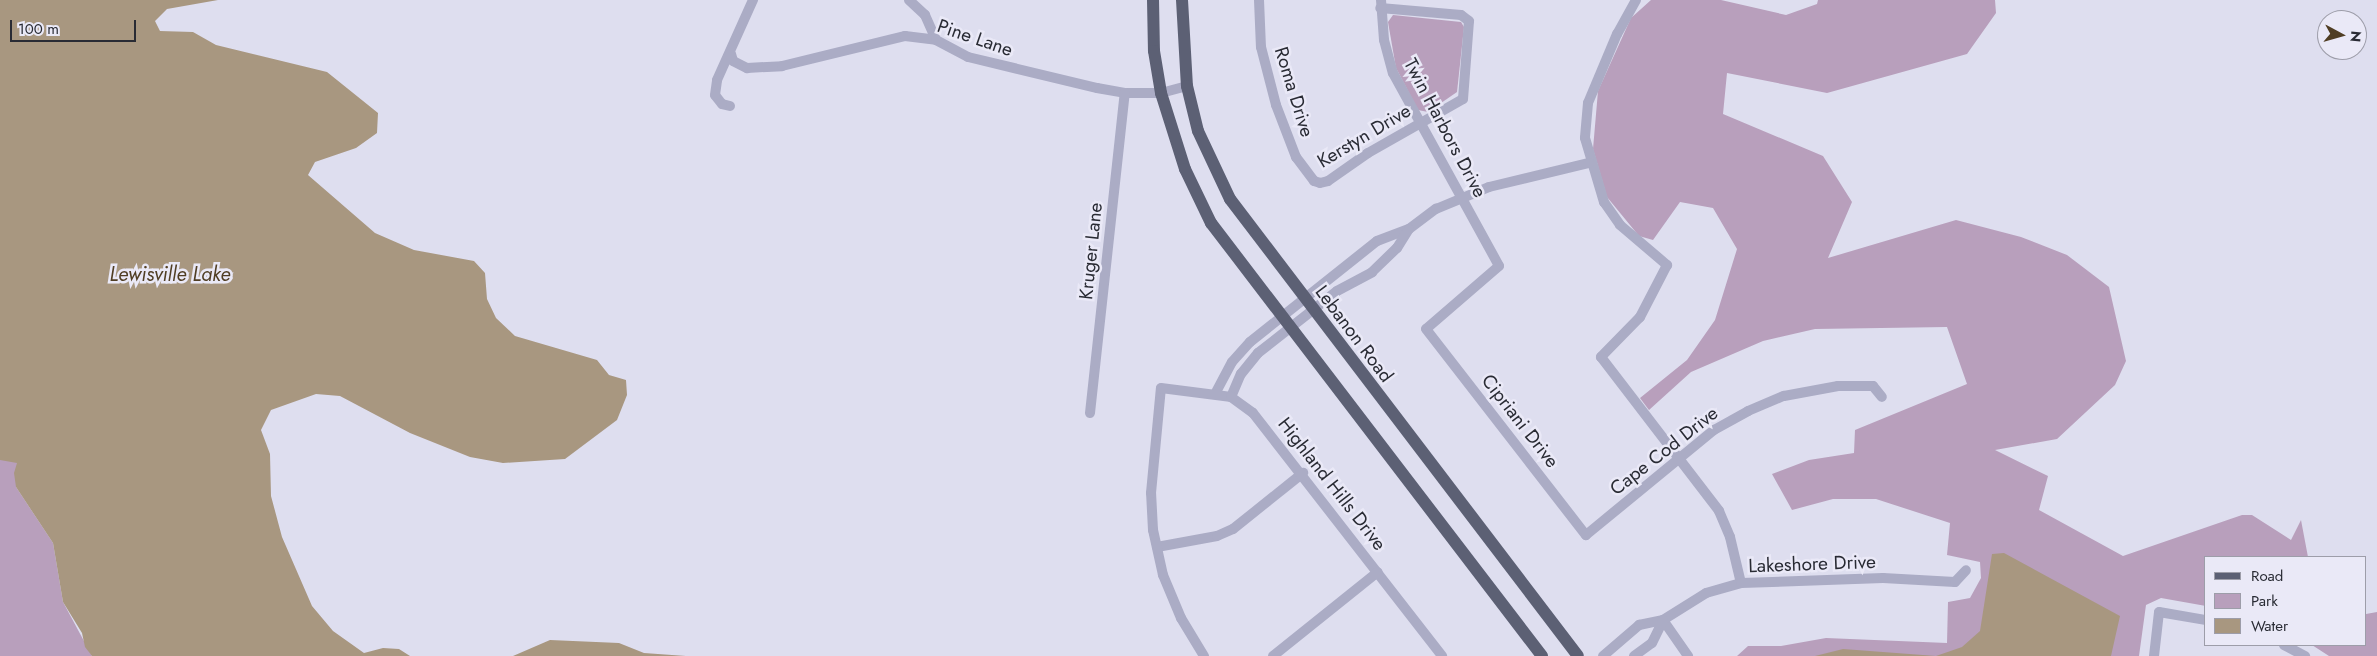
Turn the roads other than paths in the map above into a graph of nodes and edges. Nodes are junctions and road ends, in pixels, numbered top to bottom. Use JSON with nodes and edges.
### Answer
{"nodes":[{"id":1,"x":753,"y":0,"type":"edge"},
{"id":2,"x":909,"y":0,"type":"edge"},
{"id":3,"x":1153,"y":0,"type":"edge"},
{"id":4,"x":1182,"y":0,"type":"edge"},
{"id":5,"x":1259,"y":0,"type":"edge"},
{"id":6,"x":1636,"y":0,"type":"edge"},
{"id":7,"x":1380,"y":4,"type":"edge"},
{"id":8,"x":936,"y":40,"type":"junction"},
{"id":9,"x":731,"y":54,"type":"junction"},
{"id":10,"x":1186,"y":86,"type":"junction"},
{"id":11,"x":1126,"y":93,"type":"junction"},
{"id":12,"x":1161,"y":93,"type":"junction"},
{"id":13,"x":730,"y":106,"type":"dead end"},
{"id":14,"x":1419,"y":124,"type":"junction"},
{"id":15,"x":1589,"y":163,"type":"junction"},
{"id":16,"x":1320,"y":183,"type":"joint"},
{"id":17,"x":1462,"y":197,"type":"junction"},
{"id":18,"x":1409,"y":229,"type":"junction"},
{"id":19,"x":1303,"y":298,"type":"junction"},
{"id":20,"x":1312,"y":311,"type":"junction"},
{"id":21,"x":1281,"y":316,"type":"junction"},
{"id":22,"x":1426,"y":329,"type":"joint"},
{"id":23,"x":1291,"y":330,"type":"junction"},
{"id":24,"x":1215,"y":394,"type":"junction"},
{"id":25,"x":1232,"y":397,"type":"junction"},
{"id":26,"x":1882,"y":397,"type":"dead end"},
{"id":27,"x":1090,"y":413,"type":"dead end"},
{"id":28,"x":1680,"y":458,"type":"junction"},
{"id":29,"x":1303,"y":474,"type":"junction"},
{"id":30,"x":1586,"y":535,"type":"joint"},
{"id":31,"x":1157,"y":547,"type":"junction"},
{"id":32,"x":1966,"y":570,"type":"dead end"},
{"id":33,"x":1378,"y":572,"type":"junction"},
{"id":34,"x":1741,"y":583,"type":"junction"},
{"id":35,"x":1663,"y":620,"type":"junction"},
{"id":36,"x":2204,"y":620,"type":"edge"},
{"id":37,"x":2286,"y":646,"type":"edge"},
{"id":38,"x":1204,"y":656,"type":"edge"},
{"id":39,"x":1273,"y":656,"type":"edge"},
{"id":40,"x":1442,"y":656,"type":"edge"},
{"id":41,"x":1542,"y":656,"type":"edge"},
{"id":42,"x":1578,"y":656,"type":"edge"},
{"id":43,"x":1603,"y":656,"type":"edge"},
{"id":44,"x":1634,"y":656,"type":"edge"},
{"id":45,"x":1688,"y":656,"type":"edge"},
{"id":46,"x":2154,"y":656,"type":"edge"},
{"id":47,"x":2305,"y":656,"type":"edge"}],
"edges":[{"from":1,"to":9,"type":"street"},
{"from":2,"to":8,"type":"street"},
{"from":3,"to":12,"type":"main road"},
{"from":4,"to":10,"type":"main road","name":"Lebanon Road"},
{"from":5,"to":16,"type":"street","name":"Roma Drive"},
{"from":6,"to":15,"type":"street"},
{"from":7,"to":14,"type":"street","name":"Twin Harbors Drive"},
{"from":7,"to":14,"type":"street","name":"Kerstyn Drive"},
{"from":8,"to":9,"type":"street","name":"Pine Lane"},
{"from":8,"to":11,"type":"street","name":"Pine Lane"},
{"from":9,"to":13,"type":"street"},
{"from":10,"to":12,"type":"street","name":"Pine Lane"},
{"from":10,"to":19,"type":"main road","name":"Lebanon Road"},
{"from":11,"to":12,"type":"street","name":"Pine Lane"},
{"from":11,"to":27,"type":"street","name":"Kruger Lane"},
{"from":12,"to":21,"type":"main road"},
{"from":14,"to":16,"type":"street","name":"Kerstyn Drive"},
{"from":14,"to":17,"type":"street","name":"Twin Harbors Drive"},
{"from":15,"to":17,"type":"street"},
{"from":15,"to":28,"type":"street"},
{"from":17,"to":18,"type":"street"},
{"from":17,"to":22,"type":"street","name":"Twin Harbors Drive"},
{"from":18,"to":19,"type":"street"},
{"from":18,"to":20,"type":"street"},
{"from":19,"to":20,"type":"main road","name":"Lebanon Road"},
{"from":19,"to":21,"type":"street"},
{"from":20,"to":23,"type":"street"},
{"from":20,"to":42,"type":"main road","name":"Lebanon Road"},
{"from":21,"to":23,"type":"main road"},
{"from":21,"to":24,"type":"street"},
{"from":22,"to":30,"type":"street","name":"Cipriani Drive"},
{"from":23,"to":25,"type":"street"},
{"from":23,"to":41,"type":"main road"},
{"from":24,"to":25,"type":"street"},
{"from":24,"to":31,"type":"street"},
{"from":25,"to":29,"type":"street","name":"Highland Hills Drive"},
{"from":26,"to":28,"type":"street","name":"Cape Cod Drive"},
{"from":28,"to":30,"type":"street","name":"Cape Cod Drive"},
{"from":28,"to":34,"type":"street"},
{"from":29,"to":31,"type":"street"},
{"from":29,"to":33,"type":"street","name":"Highland Hills Drive"},
{"from":31,"to":38,"type":"street"},
{"from":32,"to":34,"type":"street","name":"Lakeshore Drive"},
{"from":33,"to":39,"type":"street"},
{"from":33,"to":40,"type":"street","name":"Highland Hills Drive"},
{"from":34,"to":35,"type":"street","name":"Lakeshore Drive"},
{"from":35,"to":43,"type":"street","name":"Lakeshore Drive"},
{"from":35,"to":44,"type":"street"},
{"from":35,"to":45,"type":"street"},
{"from":36,"to":46,"type":"street"},
{"from":37,"to":47,"type":"street"}]}
